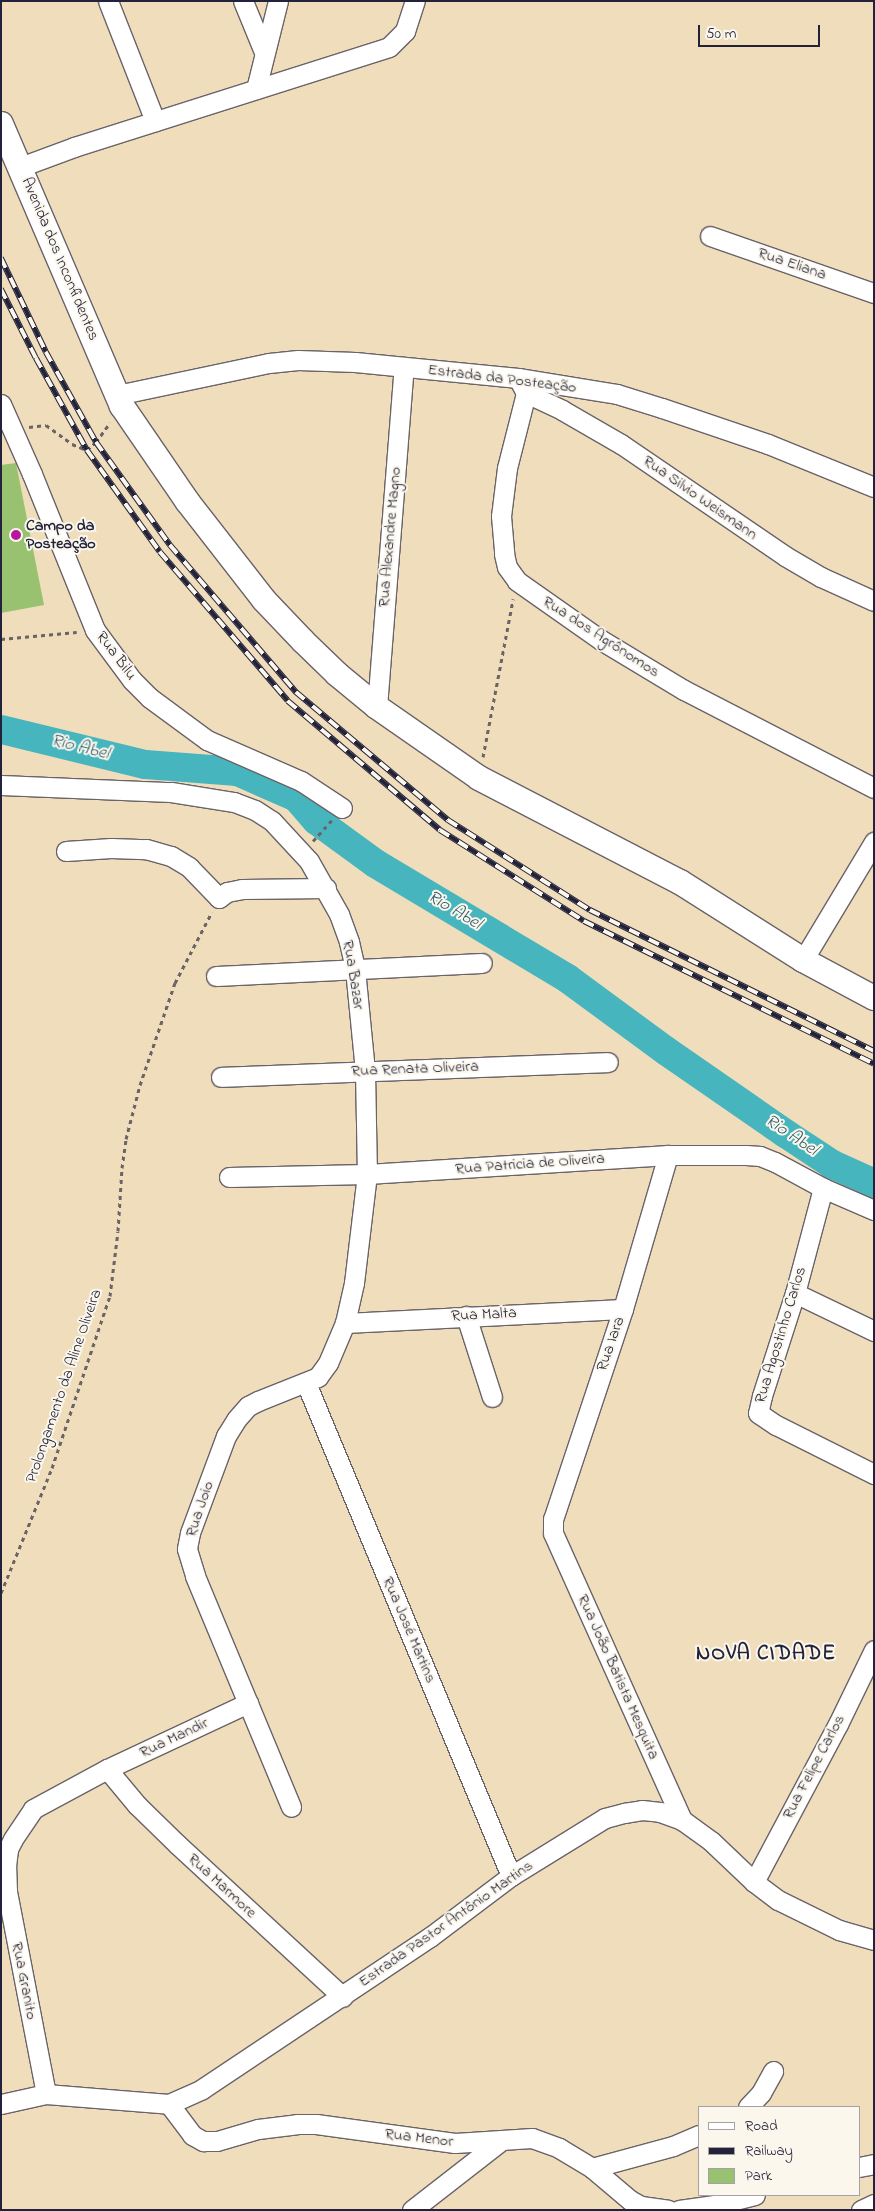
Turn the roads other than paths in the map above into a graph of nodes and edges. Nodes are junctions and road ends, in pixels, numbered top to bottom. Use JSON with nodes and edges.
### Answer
{"nodes":[{"id":1,"x":108,"y":1,"type":"edge"},
{"id":2,"x":243,"y":1,"type":"edge"},
{"id":3,"x":278,"y":1,"type":"edge"},
{"id":4,"x":415,"y":1,"type":"edge"},
{"id":5,"x":264,"y":52,"type":"junction"},
{"id":6,"x":256,"y":89,"type":"junction"},
{"id":7,"x":155,"y":121,"type":"junction"},
{"id":8,"x":1,"y":124,"type":"edge"},
{"id":9,"x":20,"y":167,"type":"junction"},
{"id":10,"x":710,"y":236,"type":"dead end"},
{"id":11,"x":874,"y":293,"type":"edge"},
{"id":12,"x":404,"y":367,"type":"junction"},
{"id":13,"x":522,"y":386,"type":"junction"},
{"id":14,"x":120,"y":401,"type":"junction"},
{"id":15,"x":1,"y":404,"type":"edge"},
{"id":16,"x":10,"y":438,"type":"edge"},
{"id":17,"x":874,"y":487,"type":"edge"},
{"id":18,"x":874,"y":601,"type":"edge"},
{"id":19,"x":377,"y":707,"type":"junction"},
{"id":20,"x":872,"y":783,"type":"edge"},
{"id":21,"x":1,"y":784,"type":"edge"},
{"id":22,"x":339,"y":812,"type":"road end"},
{"id":23,"x":874,"y":842,"type":"edge"},
{"id":24,"x":66,"y":850,"type":"dead end"},
{"id":25,"x":326,"y":888,"type":"junction"},
{"id":26,"x":803,"y":960,"type":"junction"},
{"id":27,"x":482,"y":963,"type":"dead end"},
{"id":28,"x":355,"y":969,"type":"junction"},
{"id":29,"x":216,"y":976,"type":"dead end"},
{"id":30,"x":874,"y":998,"type":"edge"},
{"id":31,"x":608,"y":1062,"type":"dead end"},
{"id":32,"x":365,"y":1071,"type":"junction"},
{"id":33,"x":221,"y":1076,"type":"dead end"},
{"id":34,"x":668,"y":1154,"type":"junction"},
{"id":35,"x":367,"y":1174,"type":"junction"},
{"id":36,"x":230,"y":1177,"type":"dead end"},
{"id":37,"x":823,"y":1188,"type":"junction"},
{"id":38,"x":874,"y":1210,"type":"edge"},
{"id":39,"x":795,"y":1293,"type":"junction"},
{"id":40,"x":624,"y":1309,"type":"junction"},
{"id":41,"x":466,"y":1316,"type":"junction"},
{"id":42,"x":345,"y":1323,"type":"junction"},
{"id":43,"x":874,"y":1332,"type":"edge"},
{"id":44,"x":306,"y":1383,"type":"junction"},
{"id":45,"x":492,"y":1397,"type":"dead end"},
{"id":46,"x":874,"y":1474,"type":"edge"},
{"id":47,"x":554,"y":1533,"type":"joint"},
{"id":48,"x":874,"y":1650,"type":"edge"},
{"id":49,"x":248,"y":1703,"type":"junction"},
{"id":50,"x":107,"y":1769,"type":"junction"},
{"id":51,"x":292,"y":1807,"type":"dead end"},
{"id":52,"x":682,"y":1820,"type":"junction"},
{"id":53,"x":13,"y":1839,"type":"joint"},
{"id":54,"x":511,"y":1876,"type":"junction"},
{"id":55,"x":754,"y":1882,"type":"junction"},
{"id":56,"x":873,"y":1939,"type":"edge"},
{"id":57,"x":343,"y":1997,"type":"junction"},
{"id":58,"x":772,"y":2071,"type":"dead end"},
{"id":59,"x":46,"y":2094,"type":"junction"},
{"id":60,"x":1,"y":2104,"type":"edge"},
{"id":61,"x":169,"y":2104,"type":"junction"},
{"id":62,"x":749,"y":2106,"type":"edge"},
{"id":63,"x":698,"y":2134,"type":"edge"},
{"id":64,"x":502,"y":2140,"type":"junction"},
{"id":65,"x":874,"y":2164,"type":"edge"},
{"id":66,"x":860,"y":2166,"type":"edge"},
{"id":67,"x":592,"y":2168,"type":"junction"},
{"id":68,"x":751,"y":2196,"type":"edge"},
{"id":69,"x":874,"y":2204,"type":"edge"},
{"id":70,"x":412,"y":2210,"type":"edge"},
{"id":71,"x":668,"y":2210,"type":"edge"},
{"id":72,"x":679,"y":2210,"type":"edge"},
{"id":73,"x":861,"y":2210,"type":"edge"}],
"edges":[{"from":1,"to":7,"type":"street"},
{"from":2,"to":5,"type":"street"},
{"from":3,"to":5,"type":"street"},
{"from":4,"to":6,"type":"street"},
{"from":5,"to":6,"type":"street"},
{"from":6,"to":7,"type":"street"},
{"from":7,"to":9,"type":"street"},
{"from":8,"to":9,"type":"main road","name":"Avenida dos Inconfidentes"},
{"from":9,"to":14,"type":"main road","name":"Avenida dos Inconfidentes"},
{"from":10,"to":11,"type":"street","name":"Rua Eliana"},
{"from":12,"to":13,"type":"street","name":"Estrada da Posteação"},
{"from":12,"to":14,"type":"street","name":"Estrada da Posteação"},
{"from":12,"to":19,"type":"street","name":"Rua Alexandre Magno"},
{"from":13,"to":17,"type":"street","name":"Estrada da Posteação"},
{"from":13,"to":18,"type":"street","name":"Rua Silvio Weismann"},
{"from":13,"to":20,"type":"street","name":"Rua dos Agrônomos"},
{"from":14,"to":19,"type":"main road","name":"Avenida dos Inconfidentes"},
{"from":15,"to":16,"type":"street","name":"Rua Bilu"},
{"from":16,"to":22,"type":"street","name":"Rua Bilu"},
{"from":19,"to":26,"type":"main road","name":"Avenida dos Inconfidentes"},
{"from":21,"to":25,"type":"street","name":"Rua Bazar"},
{"from":23,"to":26,"type":"street"},
{"from":24,"to":25,"type":"street"},
{"from":25,"to":28,"type":"street","name":"Rua Bazar"},
{"from":26,"to":30,"type":"main road"},
{"from":27,"to":28,"type":"street"},
{"from":28,"to":29,"type":"street"},
{"from":28,"to":32,"type":"street","name":"Rua Bazar"},
{"from":31,"to":32,"type":"street","name":"Rua Renata Oliveira"},
{"from":32,"to":33,"type":"street","name":"Rua Renata Oliveira"},
{"from":32,"to":35,"type":"street","name":"Rua Bazar"},
{"from":34,"to":35,"type":"street","name":"Rua Patricia de Oliveira"},
{"from":34,"to":37,"type":"street","name":"Rua Patricia de Oliveira"},
{"from":34,"to":40,"type":"street","name":"Rua Iara"},
{"from":35,"to":36,"type":"street","name":"Rua Patricia de Oliveira"},
{"from":35,"to":42,"type":"street","name":"Rua Bazar"},
{"from":37,"to":38,"type":"street","name":"Rua Patricia de Oliveira"},
{"from":37,"to":39,"type":"street","name":"Rua Agostinho Carlos"},
{"from":39,"to":43,"type":"street"},
{"from":39,"to":46,"type":"street","name":"Rua Agostinho Carlos"},
{"from":40,"to":41,"type":"street","name":"Rua Malta"},
{"from":40,"to":47,"type":"street","name":"Rua Iara"},
{"from":41,"to":42,"type":"street","name":"Rua Malta"},
{"from":41,"to":45,"type":"street"},
{"from":42,"to":44,"type":"street","name":"Rua Bazar"},
{"from":44,"to":49,"type":"street","name":"Rua Joio"},
{"from":44,"to":54,"type":"street","name":"Rua José Martins"},
{"from":47,"to":52,"type":"street","name":"Rua João Batista Mesquita"},
{"from":48,"to":55,"type":"street","name":"Rua Felipe Carlos"},
{"from":49,"to":50,"type":"street","name":"Rua Mandir"},
{"from":49,"to":51,"type":"street"},
{"from":50,"to":53,"type":"street","name":"Rua Mandir"},
{"from":50,"to":57,"type":"street","name":"Rua Marmore"},
{"from":52,"to":54,"type":"street","name":"Estrada Pastor Antônio Martins"},
{"from":52,"to":55,"type":"street","name":"Estrada Pastor Antônio Martins"},
{"from":53,"to":59,"type":"street","name":"Rua Granito"},
{"from":54,"to":57,"type":"street","name":"Estrada Pastor Antônio Martins"},
{"from":55,"to":56,"type":"street","name":"Estrada Pastor Antônio Martins"},
{"from":57,"to":61,"type":"street","name":"Estrada Pastor Antônio Martins"},
{"from":58,"to":62,"type":"street"},
{"from":59,"to":60,"type":"street","name":"Estrada Pastor Antônio Martins"},
{"from":59,"to":61,"type":"street","name":"Estrada Pastor Antônio Martins"},
{"from":61,"to":64,"type":"street","name":"Rua Menor"},
{"from":63,"to":67,"type":"street"},
{"from":64,"to":67,"type":"street","name":"Rua Menor"},
{"from":64,"to":70,"type":"street"},
{"from":65,"to":66,"type":"street"},
{"from":67,"to":71,"type":"street","name":"Rua Menor"},
{"from":68,"to":72,"type":"street"},
{"from":69,"to":73,"type":"street"}]}
